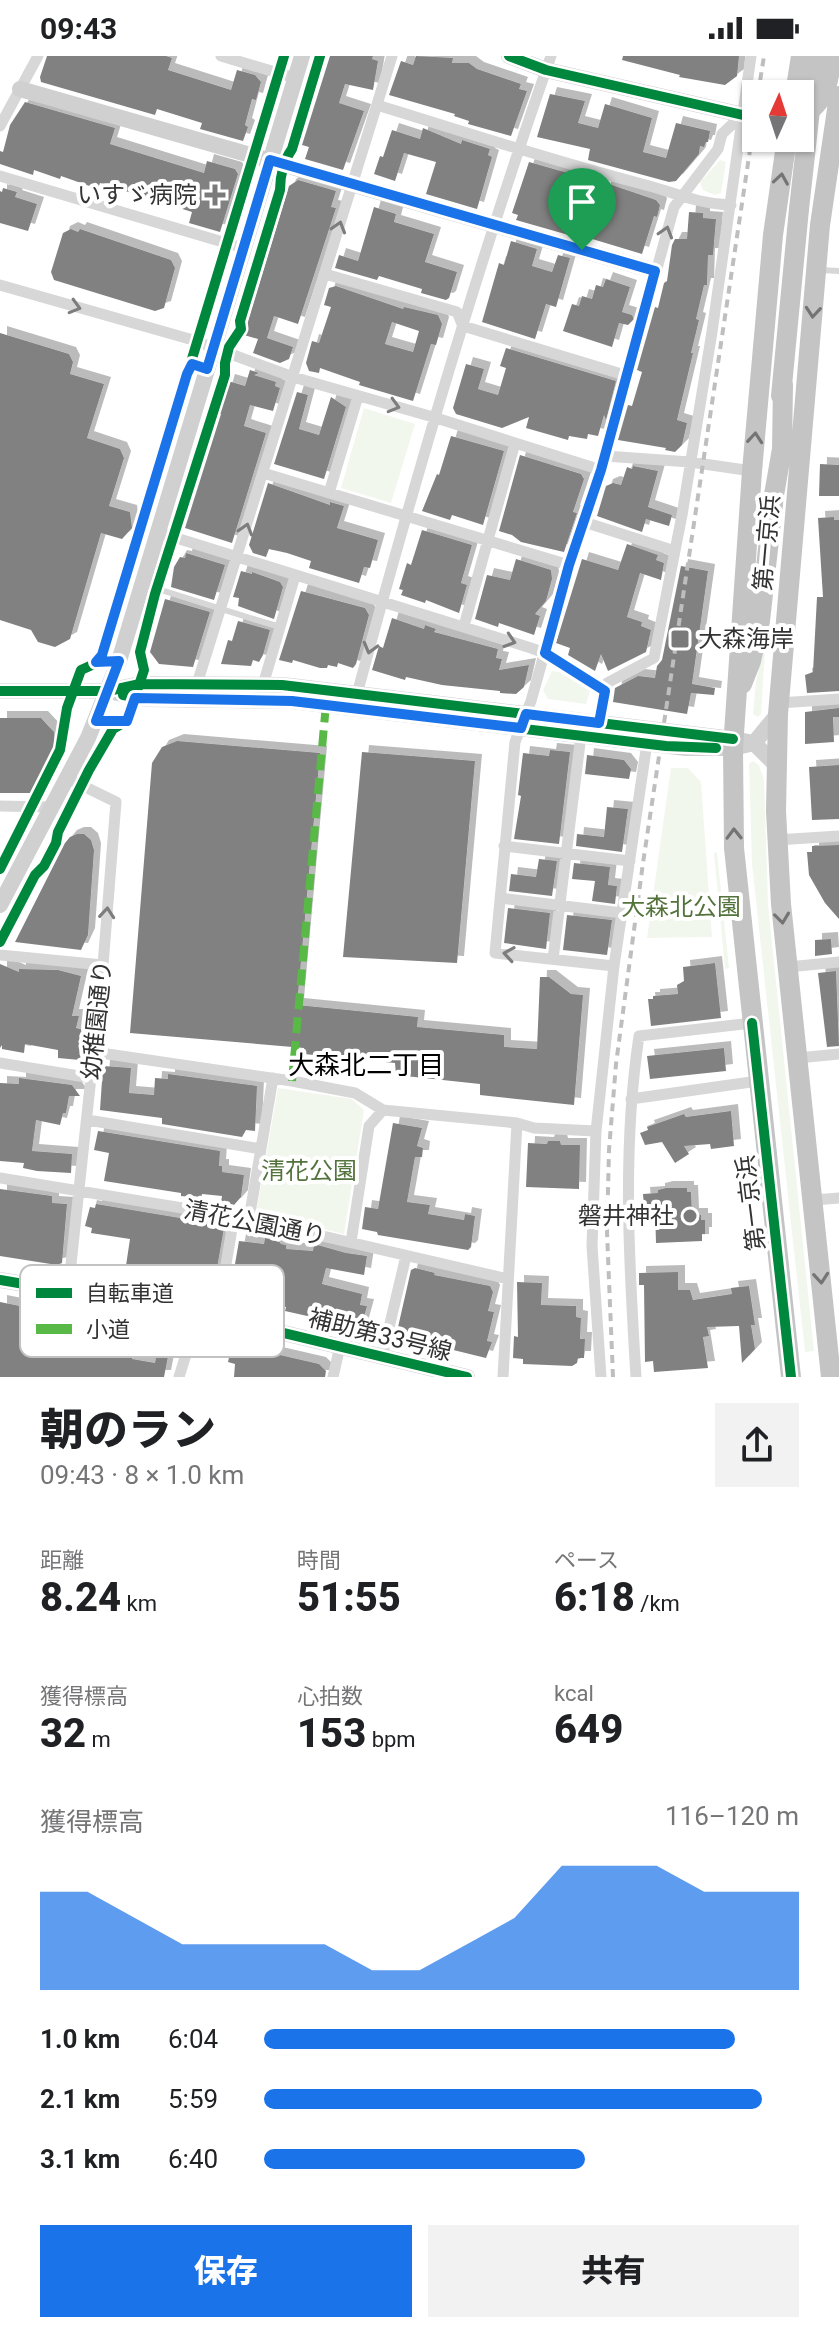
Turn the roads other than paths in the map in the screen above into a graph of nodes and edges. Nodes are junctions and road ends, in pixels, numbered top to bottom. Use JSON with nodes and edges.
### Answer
{"nodes":[{"id":1,"x":38,"y":56,"type":"edge"},
{"id":2,"x":221,"y":56,"type":"edge"},
{"id":3,"x":302,"y":56,"type":"edge"},
{"id":4,"x":392,"y":56,"type":"edge"},
{"id":5,"x":509,"y":56,"type":"edge"},
{"id":6,"x":751,"y":56,"type":"edge"},
{"id":7,"x":801,"y":56,"type":"edge"},
{"id":8,"x":816,"y":56,"type":"edge"},
{"id":9,"x":832,"y":56,"type":"edge"},
{"id":10,"x":548,"y":63,"type":"edge"},
{"id":11,"x":295,"y":78,"type":"junction"},
{"id":12,"x":750,"y":80,"type":"edge"},
{"id":13,"x":797,"y":80,"type":"edge"},
{"id":14,"x":20,"y":89,"type":"junction"},
{"id":15,"x":839,"y":96,"type":"edge"},
{"id":16,"x":377,"y":105,"type":"junction"},
{"id":17,"x":814,"y":108,"type":"edge"},
{"id":18,"x":742,"y":114,"type":"edge"},
{"id":19,"x":814,"y":119,"type":"edge"},
{"id":20,"x":836,"y":120,"type":"edge"},
{"id":21,"x":742,"y":121,"type":"edge"},
{"id":22,"x":0,"y":126,"type":"edge"},
{"id":23,"x":520,"y":149,"type":"junction"},
{"id":24,"x":742,"y":151,"type":"edge"},
{"id":25,"x":785,"y":152,"type":"edge"},
{"id":26,"x":270,"y":160,"type":"junction"},
{"id":27,"x":600,"y":173,"type":"junction"},
{"id":28,"x":0,"y":176,"type":"edge"},
{"id":29,"x":353,"y":184,"type":"junction"},
{"id":30,"x":679,"y":197,"type":"junction"},
{"id":31,"x":731,"y":205,"type":"junction"},
{"id":32,"x":830,"y":209,"type":"edge"},
{"id":33,"x":494,"y":224,"type":"junction"},
{"id":34,"x":243,"y":248,"type":"junction"},
{"id":35,"x":577,"y":249,"type":"junction"},
{"id":36,"x":816,"y":270,"type":"junction"},
{"id":37,"x":655,"y":271,"type":"junction"},
{"id":38,"x":839,"y":271,"type":"edge"},
{"id":39,"x":325,"y":274,"type":"junction"},
{"id":40,"x":0,"y":285,"type":"edge"},
{"id":41,"x":463,"y":326,"type":"junction"},
{"id":42,"x":213,"y":348,"type":"junction"},
{"id":43,"x":628,"y":376,"type":"junction"},
{"id":44,"x":293,"y":377,"type":"junction"},
{"id":45,"x":358,"y":396,"type":"junction"},
{"id":46,"x":433,"y":417,"type":"junction"},
{"id":47,"x":515,"y":443,"type":"junction"},
{"id":48,"x":605,"y":456,"type":"junction"},
{"id":49,"x":690,"y":462,"type":"junction"},
{"id":50,"x":601,"y":470,"type":"junction"},
{"id":51,"x":752,"y":471,"type":"junction"},
{"id":52,"x":263,"y":473,"type":"junction"},
{"id":53,"x":329,"y":493,"type":"junction"},
{"id":54,"x":406,"y":516,"type":"junction"},
{"id":55,"x":584,"y":522,"type":"junction"},
{"id":56,"x":157,"y":532,"type":"junction"},
{"id":57,"x":487,"y":540,"type":"junction"},
{"id":58,"x":675,"y":551,"type":"junction"},
{"id":59,"x":236,"y":558,"type":"junction"},
{"id":60,"x":569,"y":565,"type":"junction"},
{"id":61,"x":295,"y":576,"type":"junction"},
{"id":62,"x":142,"y":584,"type":"junction"},
{"id":63,"x":382,"y":601,"type":"junction"},
{"id":64,"x":221,"y":609,"type":"junction"},
{"id":65,"x":464,"y":626,"type":"junction"},
{"id":66,"x":279,"y":627,"type":"junction"},
{"id":67,"x":545,"y":653,"type":"junction"},
{"id":68,"x":197,"y":684,"type":"junction"},
{"id":69,"x":263,"y":685,"type":"junction"},
{"id":70,"x":0,"y":691,"type":"edge"},
{"id":71,"x":108,"y":691,"type":"junction"},
{"id":72,"x":605,"y":691,"type":"junction"},
{"id":73,"x":357,"y":694,"type":"junction"},
{"id":74,"x":839,"y":699,"type":"edge"},
{"id":75,"x":734,"y":703,"type":"junction"},
{"id":76,"x":778,"y":708,"type":"junction"},
{"id":77,"x":524,"y":721,"type":"junction"},
{"id":78,"x":599,"y":723,"type":"junction"},
{"id":79,"x":581,"y":735,"type":"junction"},
{"id":80,"x":647,"y":743,"type":"junction"},
{"id":81,"x":754,"y":743,"type":"junction"},
{"id":82,"x":733,"y":744,"type":"junction"},
{"id":83,"x":776,"y":765,"type":"junction"},
{"id":84,"x":67,"y":778,"type":"junction"},
{"id":85,"x":0,"y":806,"type":"edge"},
{"id":86,"x":51,"y":807,"type":"junction"},
{"id":87,"x":839,"y":836,"type":"edge"},
{"id":88,"x":776,"y":840,"type":"junction"},
{"id":89,"x":504,"y":846,"type":"junction"},
{"id":90,"x":567,"y":854,"type":"junction"},
{"id":91,"x":630,"y":861,"type":"junction"},
{"id":92,"x":500,"y":898,"type":"junction"},
{"id":93,"x":0,"y":905,"type":"edge"},
{"id":94,"x":560,"y":906,"type":"junction"},
{"id":95,"x":622,"y":913,"type":"junction"},
{"id":96,"x":0,"y":955,"type":"edge"},
{"id":97,"x":553,"y":959,"type":"junction"},
{"id":98,"x":839,"y":962,"type":"edge"},
{"id":99,"x":103,"y":965,"type":"junction"},
{"id":100,"x":614,"y":966,"type":"junction"},
{"id":101,"x":788,"y":967,"type":"junction"},
{"id":102,"x":752,"y":1023,"type":"junction"},
{"id":103,"x":94,"y":1052,"type":"junction"},
{"id":104,"x":839,"y":1054,"type":"edge"},
{"id":105,"x":798,"y":1058,"type":"junction"},
{"id":106,"x":0,"y":1063,"type":"edge"},
{"id":107,"x":91,"y":1078,"type":"junction"},
{"id":108,"x":273,"y":1078,"type":"junction"},
{"id":109,"x":758,"y":1081,"type":"junction"},
{"id":110,"x":631,"y":1099,"type":"junction"},
{"id":111,"x":383,"y":1110,"type":"junction"},
{"id":112,"x":88,"y":1120,"type":"junction"},
{"id":113,"x":517,"y":1123,"type":"junction"},
{"id":114,"x":596,"y":1131,"type":"junction"},
{"id":115,"x":261,"y":1149,"type":"junction"},
{"id":116,"x":0,"y":1178,"type":"edge"},
{"id":117,"x":81,"y":1191,"type":"junction"},
{"id":118,"x":839,"y":1198,"type":"edge"},
{"id":119,"x":814,"y":1200,"type":"junction"},
{"id":120,"x":234,"y":1217,"type":"junction"},
{"id":121,"x":249,"y":1219,"type":"junction"},
{"id":122,"x":351,"y":1242,"type":"junction"},
{"id":123,"x":406,"y":1256,"type":"junction"},
{"id":124,"x":71,"y":1265,"type":"edge"},
{"id":125,"x":226,"y":1265,"type":"edge"},
{"id":126,"x":508,"y":1279,"type":"junction"},
{"id":127,"x":0,"y":1280,"type":"edge"},
{"id":128,"x":20,"y":1284,"type":"edge"},
{"id":129,"x":284,"y":1333,"type":"edge"},
{"id":130,"x":340,"y":1346,"type":"junction"},
{"id":131,"x":185,"y":1357,"type":"edge"},
{"id":132,"x":382,"y":1357,"type":"junction"},
{"id":133,"x":434,"y":1373,"type":"edge"},
{"id":134,"x":835,"y":1376,"type":"edge"},
{"id":135,"x":179,"y":1377,"type":"edge"},
{"id":136,"x":333,"y":1377,"type":"edge"},
{"id":137,"x":467,"y":1377,"type":"edge"},
{"id":138,"x":503,"y":1377,"type":"edge"},
{"id":139,"x":601,"y":1377,"type":"edge"},
{"id":140,"x":636,"y":1377,"type":"edge"},
{"id":141,"x":791,"y":1377,"type":"edge"}],
"edges":[{"from":1,"to":14,"type":"street"},
{"from":2,"to":11,"type":"street"},
{"from":3,"to":11,"type":"street"},
{"from":4,"to":16,"type":"street"},
{"from":5,"to":10,"type":"street"},
{"from":6,"to":12,"type":"street"},
{"from":7,"to":13,"type":"highway"},
{"from":8,"to":75,"type":"highway","bridge":true},
{"from":9,"to":17,"type":"highway"},
{"from":10,"to":18,"type":"street"},
{"from":10,"to":23,"type":"street"},
{"from":11,"to":26,"type":"street"},
{"from":14,"to":22,"type":"street"},
{"from":14,"to":26,"type":"street"},
{"from":15,"to":20,"type":"highway","name":"第一京浜"},
{"from":16,"to":23,"type":"street"},
{"from":16,"to":29,"type":"street"},
{"from":19,"to":20,"type":"street"},
{"from":20,"to":32,"type":"highway","name":"第一京浜"},
{"from":21,"to":30,"type":"street"},
{"from":23,"to":27,"type":"street"},
{"from":23,"to":33,"type":"street"},
{"from":24,"to":31,"type":"street"},
{"from":51,"to":25,"type":"highway","name":"第一京浜","one_way":true},
{"from":26,"to":29,"type":"street"},
{"from":26,"to":34,"type":"street"},
{"from":27,"to":30,"type":"street"},
{"from":27,"to":35,"type":"street"},
{"from":28,"to":34,"type":"street"},
{"from":29,"to":33,"type":"street"},
{"from":39,"to":29,"type":"street","one_way":true},
{"from":30,"to":31,"type":"street"},
{"from":37,"to":30,"type":"street","one_way":true},
{"from":31,"to":49,"type":"street"},
{"from":32,"to":36,"type":"highway","name":"第一京浜"},
{"from":33,"to":35,"type":"street"},
{"from":33,"to":41,"type":"street"},
{"from":34,"to":42,"type":"street"},
{"from":35,"to":37,"type":"street"},
{"from":36,"to":38,"type":"lane"},
{"from":36,"to":76,"type":"highway","name":"第一京浜","one_way":true},
{"from":37,"to":43,"type":"street"},
{"from":39,"to":41,"type":"street"},
{"from":39,"to":44,"type":"street"},
{"from":40,"to":42,"type":"street","one_way":true},
{"from":41,"to":43,"type":"street"},
{"from":41,"to":46,"type":"street"},
{"from":42,"to":44,"type":"street"},
{"from":42,"to":56,"type":"street"},
{"from":43,"to":48,"type":"street"},
{"from":44,"to":45,"type":"street"},
{"from":44,"to":52,"type":"street"},
{"from":45,"to":46,"type":"street","one_way":true},
{"from":45,"to":53,"type":"street"},
{"from":46,"to":47,"type":"street"},
{"from":46,"to":54,"type":"street"},
{"from":47,"to":50,"type":"street"},
{"from":47,"to":57,"type":"street"},
{"from":48,"to":49,"type":"street"},
{"from":48,"to":50,"type":"street"},
{"from":49,"to":51,"type":"street"},
{"from":49,"to":58,"type":"street"},
{"from":50,"to":55,"type":"street"},
{"from":51,"to":75,"type":"highway","name":"第一京浜"},
{"from":52,"to":53,"type":"street"},
{"from":59,"to":52,"type":"street","one_way":true},
{"from":53,"to":54,"type":"street"},
{"from":54,"to":57,"type":"street"},
{"from":54,"to":63,"type":"street"},
{"from":55,"to":58,"type":"street"},
{"from":55,"to":60,"type":"street"},
{"from":56,"to":59,"type":"street"},
{"from":56,"to":62,"type":"street"},
{"from":57,"to":60,"type":"street"},
{"from":57,"to":65,"type":"street"},
{"from":58,"to":72,"type":"street"},
{"from":59,"to":61,"type":"street"},
{"from":59,"to":64,"type":"street"},
{"from":60,"to":67,"type":"street"},
{"from":61,"to":63,"type":"street"},
{"from":61,"to":66,"type":"street"},
{"from":62,"to":64,"type":"lane"},
{"from":62,"to":71,"type":"street"},
{"from":63,"to":65,"type":"street"},
{"from":63,"to":73,"type":"street","one_way":true},
{"from":64,"to":66,"type":"lane"},
{"from":64,"to":68,"type":"street"},
{"from":65,"to":67,"type":"street","one_way":true},
{"from":66,"to":69,"type":"street"},
{"from":67,"to":72,"type":"street"},
{"from":67,"to":77,"type":"street"},
{"from":68,"to":69,"type":"street"},
{"from":68,"to":71,"type":"street"},
{"from":69,"to":73,"type":"street"},
{"from":70,"to":71,"type":"street"},
{"from":71,"to":77,"type":"street"},
{"from":71,"to":84,"type":"street"},
{"from":72,"to":78,"type":"street"},
{"from":73,"to":77,"type":"street"},
{"from":74,"to":76,"type":"street"},
{"from":75,"to":82,"type":"highway","name":"第一京浜"},
{"from":76,"to":81,"type":"street"},
{"from":76,"to":83,"type":"highway","name":"第一京浜"},
{"from":77,"to":78,"type":"street"},
{"from":77,"to":79,"type":"street"},
{"from":77,"to":89,"type":"street"},
{"from":78,"to":82,"type":"street"},
{"from":79,"to":80,"type":"street"},
{"from":79,"to":90,"type":"street"},
{"from":80,"to":82,"type":"street"},
{"from":80,"to":91,"type":"street"},
{"from":81,"to":82,"type":"street"},
{"from":81,"to":83,"type":"street"},
{"from":102,"to":82,"type":"highway","name":"第一京浜","one_way":true},
{"from":83,"to":88,"type":"highway","name":"第一京浜"},
{"from":84,"to":86,"type":"street"},
{"from":99,"to":84,"type":"street","name":"幼稚園通り","one_way":true},
{"from":85,"to":86,"type":"street"},
{"from":86,"to":93,"type":"street"},
{"from":87,"to":88,"type":"street"},
{"from":88,"to":101,"type":"highway","name":"第一京浜","one_way":true},
{"from":89,"to":90,"type":"street"},
{"from":89,"to":92,"type":"street"},
{"from":90,"to":91,"type":"street"},
{"from":90,"to":94,"type":"street"},
{"from":91,"to":95,"type":"street"},
{"from":92,"to":94,"type":"street"},
{"from":97,"to":92,"type":"street","one_way":true},
{"from":94,"to":95,"type":"street"},
{"from":94,"to":97,"type":"street"},
{"from":95,"to":100,"type":"street"},
{"from":96,"to":99,"type":"street"},
{"from":97,"to":100,"type":"street"},
{"from":98,"to":101,"type":"street"},
{"from":99,"to":103,"type":"street","name":"幼稚園通り"},
{"from":100,"to":114,"type":"street"},
{"from":101,"to":105,"type":"highway","name":"第一京浜"},
{"from":102,"to":109,"type":"highway","name":"第一京浜"},
{"from":102,"to":110,"type":"street"},
{"from":103,"to":107,"type":"street","name":"幼稚園通り"},
{"from":103,"to":108,"type":"street"},
{"from":104,"to":105,"type":"street"},
{"from":105,"to":119,"type":"highway","name":"第一京浜"},
{"from":106,"to":107,"type":"street"},
{"from":107,"to":112,"type":"street","name":"幼稚園通り"},
{"from":108,"to":111,"type":"street"},
{"from":108,"to":115,"type":"street"},
{"from":109,"to":110,"type":"street"},
{"from":109,"to":141,"type":"highway","name":"第一京浜"},
{"from":110,"to":140,"type":"street"},
{"from":111,"to":113,"type":"street"},
{"from":111,"to":122,"type":"street"},
{"from":112,"to":115,"type":"street"},
{"from":112,"to":117,"type":"street","name":"幼稚園通り"},
{"from":113,"to":114,"type":"street"},
{"from":113,"to":126,"type":"street"},
{"from":114,"to":139,"type":"street"},
{"from":115,"to":121,"type":"street"},
{"from":116,"to":117,"type":"street","name":"清花公園通り"},
{"from":117,"to":120,"type":"street","name":"清花公園通り"},
{"from":117,"to":124,"type":"street","name":"幼稚園通り"},
{"from":118,"to":119,"type":"street"},
{"from":119,"to":134,"type":"highway","name":"第一京浜","one_way":true},
{"from":120,"to":121,"type":"street","name":"清花公園通り"},
{"from":120,"to":125,"type":"street"},
{"from":121,"to":122,"type":"street","name":"清花公園通り"},
{"from":122,"to":123,"type":"street","name":"清花公園通り"},
{"from":123,"to":126,"type":"street","name":"清花公園通り"},
{"from":123,"to":132,"type":"street"},
{"from":126,"to":138,"type":"street"},
{"from":127,"to":128,"type":"street","name":"補助第33号線"},
{"from":129,"to":130,"type":"street","name":"補助第33号線"},
{"from":130,"to":132,"type":"street","name":"補助第33号線"},
{"from":130,"to":136,"type":"street"},
{"from":131,"to":135,"type":"street"},
{"from":132,"to":133,"type":"street","name":"補助第33号線"},
{"from":133,"to":137,"type":"street","name":"補助第33号線"}]}
